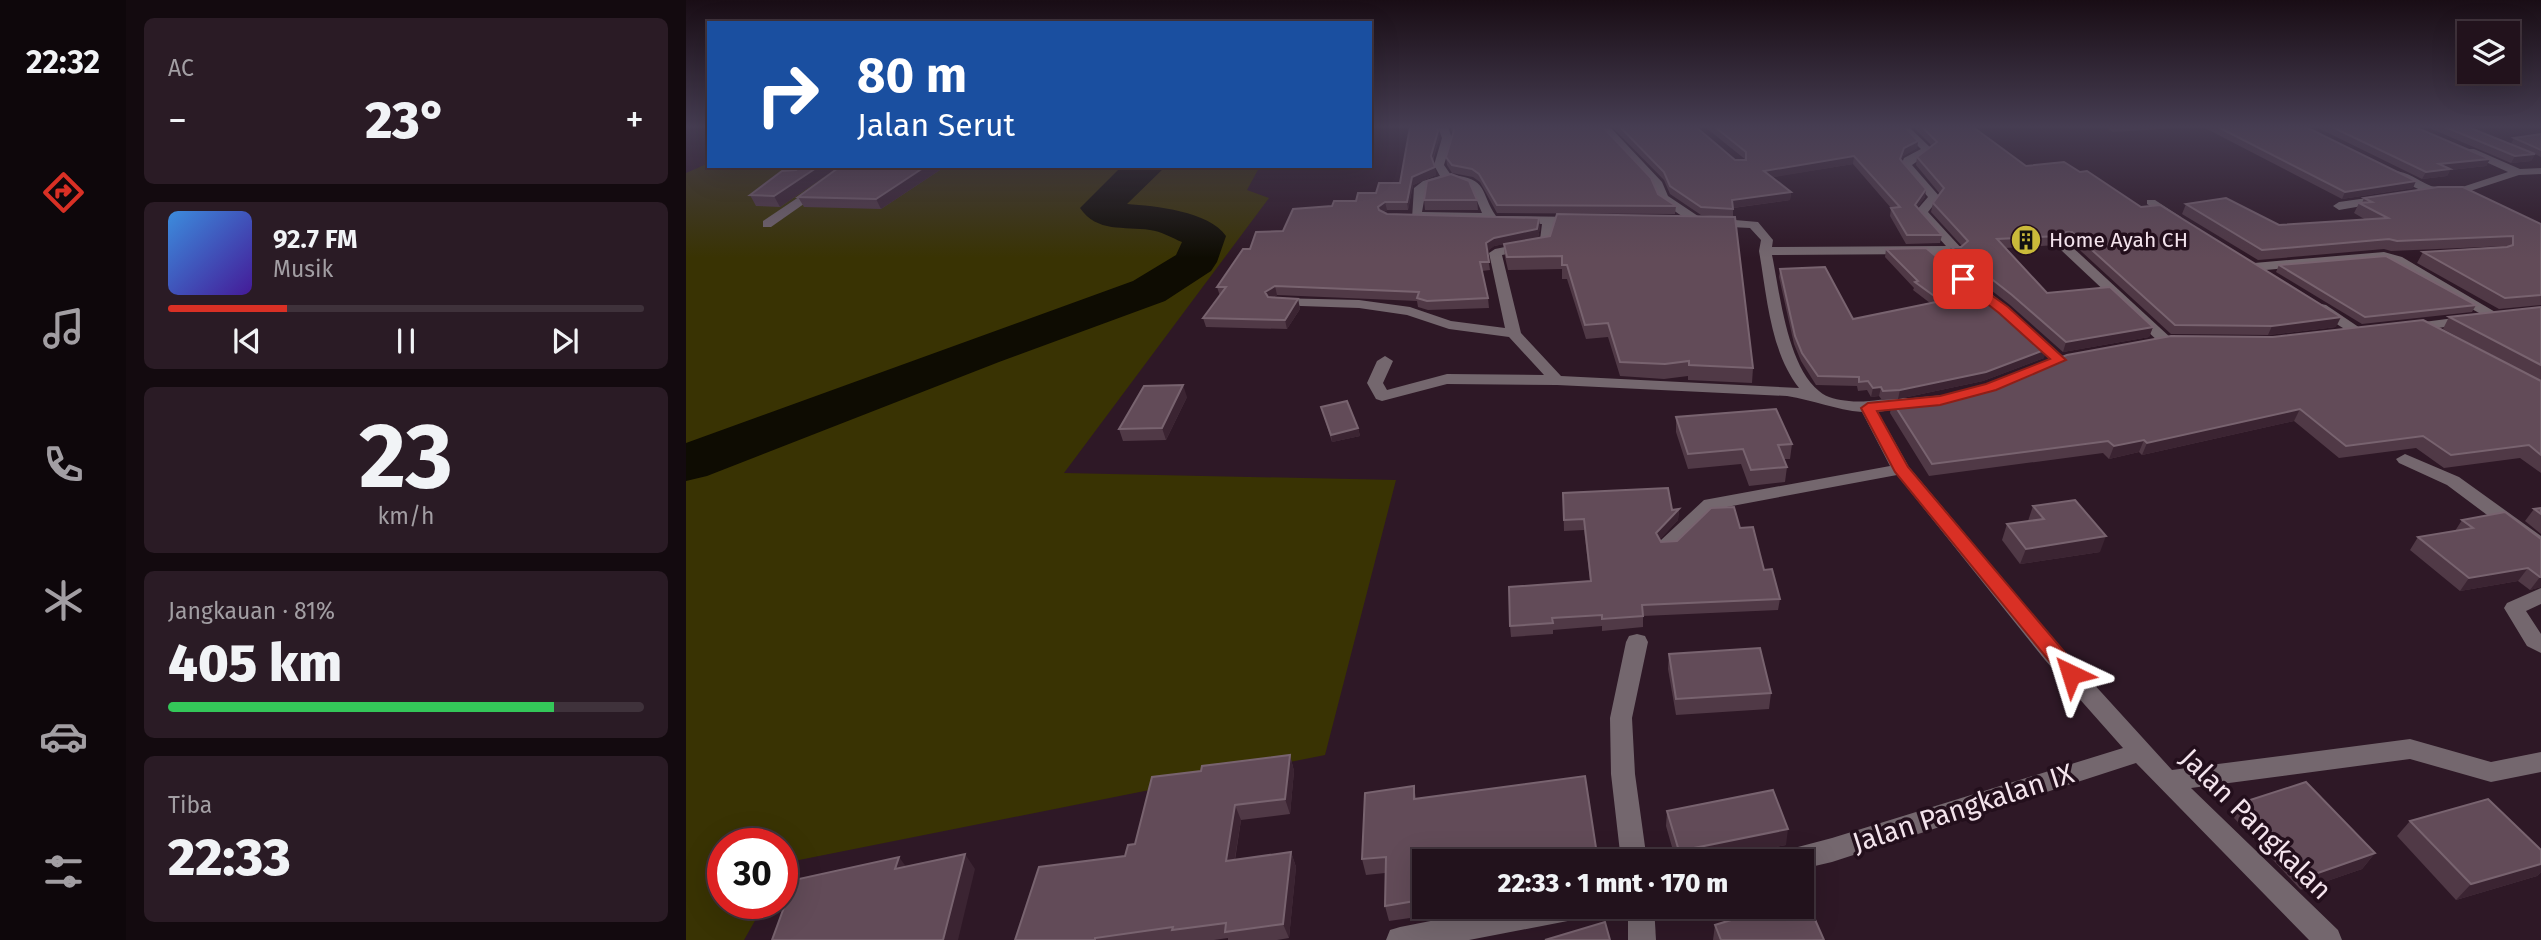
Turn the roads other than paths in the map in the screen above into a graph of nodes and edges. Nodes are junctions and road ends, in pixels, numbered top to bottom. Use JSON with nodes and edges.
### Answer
{"nodes":[{"id":1,"x":846,"y":171,"type":"edge"},
{"id":2,"x":1443,"y":171,"type":"edge"},
{"id":3,"x":1646,"y":171,"type":"edge"},
{"id":4,"x":1911,"y":171,"type":"edge"},
{"id":5,"x":2391,"y":171,"type":"edge"},
{"id":6,"x":2541,"y":171,"type":"edge"},
{"id":7,"x":2518,"y":172,"type":"joint"},
{"id":8,"x":1446,"y":176,"type":"junction"},
{"id":9,"x":2433,"y":191,"type":"junction"},
{"id":10,"x":2460,"y":191,"type":"junction"},
{"id":11,"x":2407,"y":195,"type":"edge"},
{"id":12,"x":2394,"y":197,"type":"edge"},
{"id":13,"x":2473,"y":197,"type":"edge"},
{"id":14,"x":2151,"y":202,"type":"dead end"},
{"id":15,"x":2339,"y":206,"type":"dead end"},
{"id":16,"x":1489,"y":216,"type":"junction"},
{"id":17,"x":1549,"y":221,"type":"junction"},
{"id":18,"x":1589,"y":221,"type":"edge"},
{"id":19,"x":1670,"y":221,"type":"edge"},
{"id":20,"x":1697,"y":221,"type":"junction"},
{"id":21,"x":2185,"y":223,"type":"edge"},
{"id":22,"x":767,"y":224,"type":"dead end"},
{"id":23,"x":2065,"y":247,"type":"edge"},
{"id":24,"x":1765,"y":251,"type":"junction"},
{"id":25,"x":1929,"y":251,"type":"junction"},
{"id":26,"x":2418,"y":256,"type":"edge"},
{"id":27,"x":2391,"y":258,"type":"junction"},
{"id":28,"x":2278,"y":281,"type":"edge"},
{"id":29,"x":1277,"y":302,"type":"edge"},
{"id":30,"x":2313,"y":303,"type":"edge"},
{"id":31,"x":2421,"y":326,"type":"junction"},
{"id":32,"x":2396,"y":329,"type":"edge"},
{"id":33,"x":1514,"y":334,"type":"junction"},
{"id":34,"x":2333,"y":335,"type":"edge"},
{"id":35,"x":2446,"y":339,"type":"edge"},
{"id":36,"x":2142,"y":345,"type":"edge"},
{"id":37,"x":1385,"y":361,"type":"dead end"},
{"id":38,"x":2059,"y":361,"type":"edge"},
{"id":39,"x":1557,"y":380,"type":"junction"},
{"id":40,"x":1812,"y":395,"type":"junction"},
{"id":41,"x":1928,"y":402,"type":"edge"},
{"id":42,"x":1868,"y":408,"type":"junction"},
{"id":43,"x":2405,"y":459,"type":"dead end"},
{"id":44,"x":1901,"y":469,"type":"junction"},
{"id":45,"x":1668,"y":545,"type":"edge"},
{"id":46,"x":2541,"y":545,"type":"edge"},
{"id":47,"x":2541,"y":595,"type":"edge"},
{"id":48,"x":1637,"y":642,"type":"dead end"},
{"id":49,"x":2541,"y":645,"type":"edge"},
{"id":50,"x":2141,"y":752,"type":"junction"},
{"id":51,"x":2541,"y":762,"type":"edge"},
{"id":52,"x":2167,"y":781,"type":"junction"},
{"id":53,"x":1632,"y":849,"type":"edge"},
{"id":54,"x":1814,"y":854,"type":"edge"},
{"id":55,"x":1510,"y":919,"type":"edge"},
{"id":56,"x":1641,"y":919,"type":"edge"},
{"id":57,"x":1400,"y":940,"type":"edge"},
{"id":58,"x":1642,"y":940,"type":"edge"},
{"id":59,"x":2328,"y":940,"type":"edge"}],
"edges":[{"from":1,"to":22,"type":"street"},
{"from":2,"to":8,"type":"street"},
{"from":3,"to":20,"type":"street"},
{"from":4,"to":25,"type":"street"},
{"from":5,"to":9,"type":"street"},
{"from":6,"to":7,"type":"street"},
{"from":7,"to":10,"type":"street"},
{"from":8,"to":16,"type":"street"},
{"from":8,"to":16,"type":"street"},
{"from":9,"to":10,"type":"street"},
{"from":9,"to":11,"type":"street"},
{"from":10,"to":13,"type":"street"},
{"from":12,"to":15,"type":"street"},
{"from":14,"to":21,"type":"street"},
{"from":16,"to":17,"type":"street"},
{"from":17,"to":18,"type":"street"},
{"from":17,"to":33,"type":"street"},
{"from":19,"to":20,"type":"street"},
{"from":20,"to":24,"type":"street"},
{"from":23,"to":36,"type":"street"},
{"from":24,"to":25,"type":"street"},
{"from":24,"to":40,"type":"street"},
{"from":25,"to":38,"type":"street"},
{"from":26,"to":27,"type":"street"},
{"from":27,"to":28,"type":"street"},
{"from":27,"to":31,"type":"street"},
{"from":29,"to":33,"type":"street"},
{"from":30,"to":34,"type":"street"},
{"from":31,"to":32,"type":"street"},
{"from":31,"to":35,"type":"street"},
{"from":33,"to":39,"type":"street"},
{"from":37,"to":39,"type":"street"},
{"from":39,"to":40,"type":"street"},
{"from":40,"to":42,"type":"street"},
{"from":41,"to":42,"type":"street"},
{"from":42,"to":44,"type":"street","name":"Jalan Pangkalan"},
{"from":43,"to":46,"type":"street"},
{"from":44,"to":45,"type":"street"},
{"from":44,"to":50,"type":"street","name":"Jalan Pangkalan"},
{"from":47,"to":49,"type":"street"},
{"from":48,"to":53,"type":"street"},
{"from":50,"to":52,"type":"street","name":"Jalan Pangkalan"},
{"from":50,"to":54,"type":"street","name":"Jalan Pangkalan IX"},
{"from":51,"to":52,"type":"street"},
{"from":52,"to":59,"type":"street","name":"Jalan Pangkalan"},
{"from":55,"to":57,"type":"street"},
{"from":56,"to":58,"type":"street"}]}
